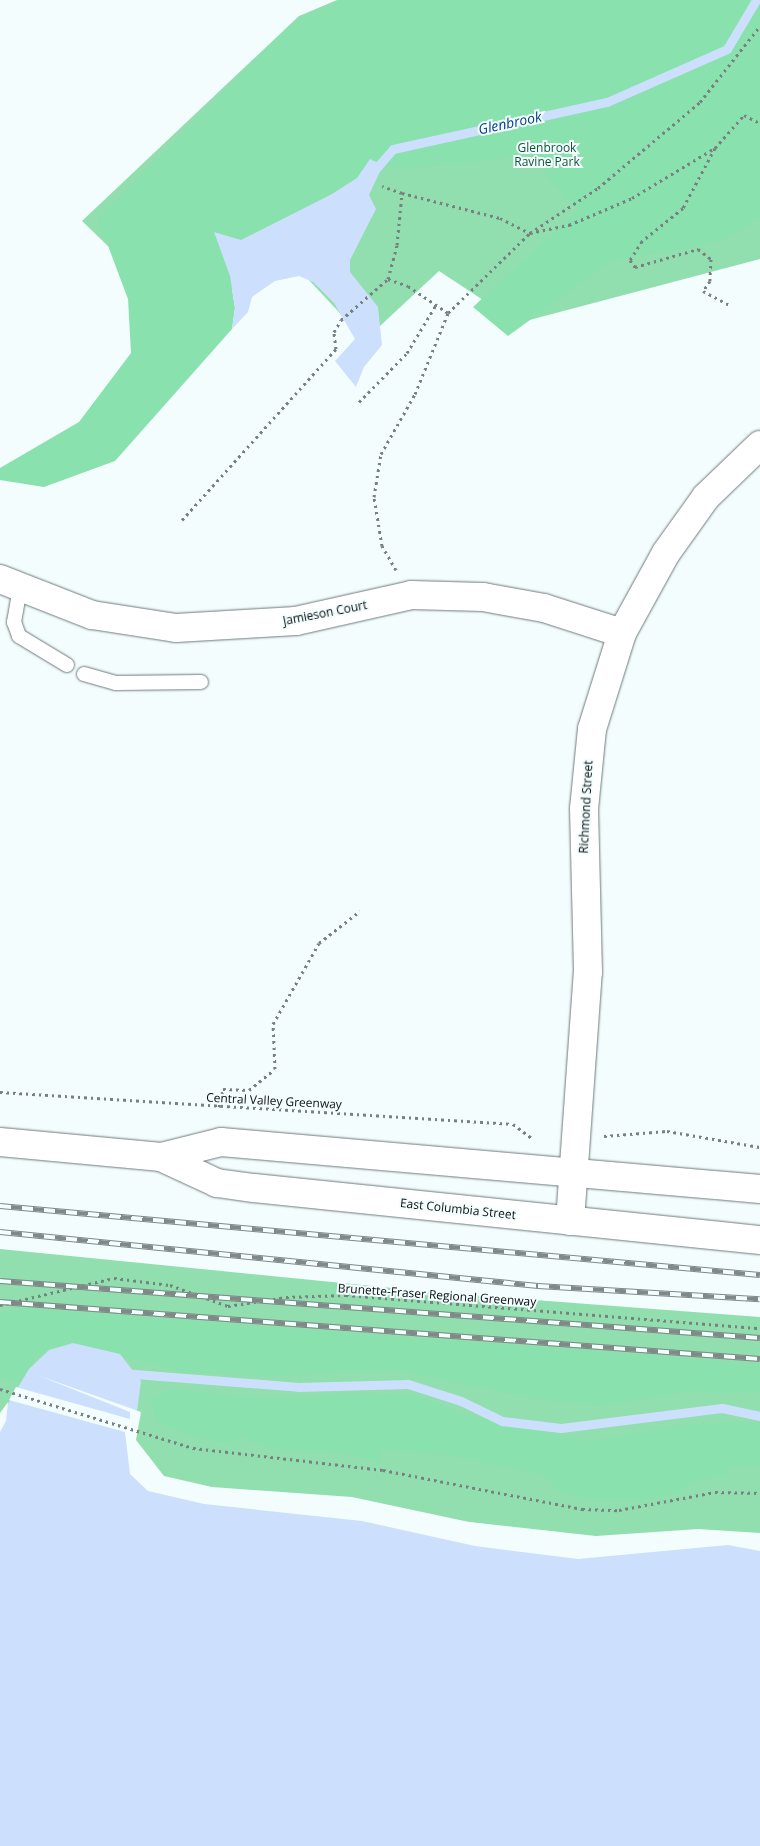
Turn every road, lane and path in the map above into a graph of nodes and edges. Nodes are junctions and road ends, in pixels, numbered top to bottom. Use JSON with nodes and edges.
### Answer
{"nodes":[{"id":1,"x":760,"y":26,"type":"edge"},
{"id":2,"x":760,"y":123,"type":"edge"},
{"id":3,"x":715,"y":148,"type":"junction"},
{"id":4,"x":382,"y":186,"type":"dead end"},
{"id":5,"x":402,"y":193,"type":"junction"},
{"id":6,"x":530,"y":233,"type":"junction"},
{"id":7,"x":388,"y":279,"type":"junction"},
{"id":8,"x":436,"y":305,"type":"junction"},
{"id":9,"x":732,"y":306,"type":"dead end"},
{"id":10,"x":448,"y":313,"type":"junction"},
{"id":11,"x":359,"y":402,"type":"dead end"},
{"id":12,"x":760,"y":445,"type":"edge"},
{"id":13,"x":182,"y":520,"type":"dead end"},
{"id":14,"x":10,"y":584,"type":"edge"},
{"id":15,"x":411,"y":595,"type":"junction"},
{"id":16,"x":622,"y":633,"type":"junction"},
{"id":17,"x":67,"y":665,"type":"dead end"},
{"id":18,"x":84,"y":674,"type":"dead end"},
{"id":19,"x":200,"y":682,"type":"dead end"},
{"id":20,"x":360,"y":910,"type":"dead end"},
{"id":21,"x":0,"y":1092,"type":"edge"},
{"id":22,"x":219,"y":1107,"type":"junction"},
{"id":23,"x":612,"y":1135,"type":"dead end"},
{"id":24,"x":0,"y":1142,"type":"edge"},
{"id":25,"x":539,"y":1145,"type":"dead end"},
{"id":26,"x":760,"y":1147,"type":"edge"},
{"id":27,"x":161,"y":1157,"type":"junction"},
{"id":28,"x":574,"y":1174,"type":"junction"},
{"id":29,"x":760,"y":1189,"type":"edge"},
{"id":30,"x":570,"y":1221,"type":"junction"},
{"id":31,"x":760,"y":1240,"type":"edge"},
{"id":32,"x":0,"y":1305,"type":"edge"},
{"id":33,"x":760,"y":1328,"type":"edge"},
{"id":34,"x":0,"y":1389,"type":"edge"},
{"id":35,"x":760,"y":1493,"type":"edge"}],
"edges":[{"from":1,"to":6,"type":"path"},
{"from":2,"to":3,"type":"path"},
{"from":3,"to":6,"type":"path"},
{"from":3,"to":9,"type":"path"},
{"from":4,"to":5,"type":"path"},
{"from":5,"to":6,"type":"path"},
{"from":5,"to":7,"type":"path"},
{"from":6,"to":10,"type":"path"},
{"from":7,"to":8,"type":"path"},
{"from":7,"to":13,"type":"path"},
{"from":8,"to":10,"type":"path"},
{"from":8,"to":11,"type":"path"},
{"from":10,"to":15,"type":"path"},
{"from":12,"to":16,"type":"street","name":"Richmond Street"},
{"from":14,"to":15,"type":"street","name":"Jamieson Court"},
{"from":14,"to":17,"type":"lane"},
{"from":15,"to":16,"type":"street","name":"Jamieson Court"},
{"from":16,"to":28,"type":"street","name":"Richmond Street"},
{"from":18,"to":19,"type":"lane"},
{"from":20,"to":22,"type":"path"},
{"from":21,"to":22,"type":"path","name":"Central Valley Greenway"},
{"from":22,"to":25,"type":"path","name":"Central Valley Greenway"},
{"from":23,"to":26,"type":"path"},
{"from":24,"to":27,"type":"street","name":"East Columbia Street"},
{"from":27,"to":28,"type":"street","name":"East Columbia Street"},
{"from":27,"to":30,"type":"street","name":"East Columbia Street"},
{"from":28,"to":29,"type":"street","name":"East Columbia Street"},
{"from":28,"to":30,"type":"street","name":"Richmond Street"},
{"from":30,"to":31,"type":"street","name":"East Columbia Street"},
{"from":32,"to":33,"type":"path","name":"Brunette-Fraser Regional Greenway"},
{"from":34,"to":35,"type":"path"}]}
